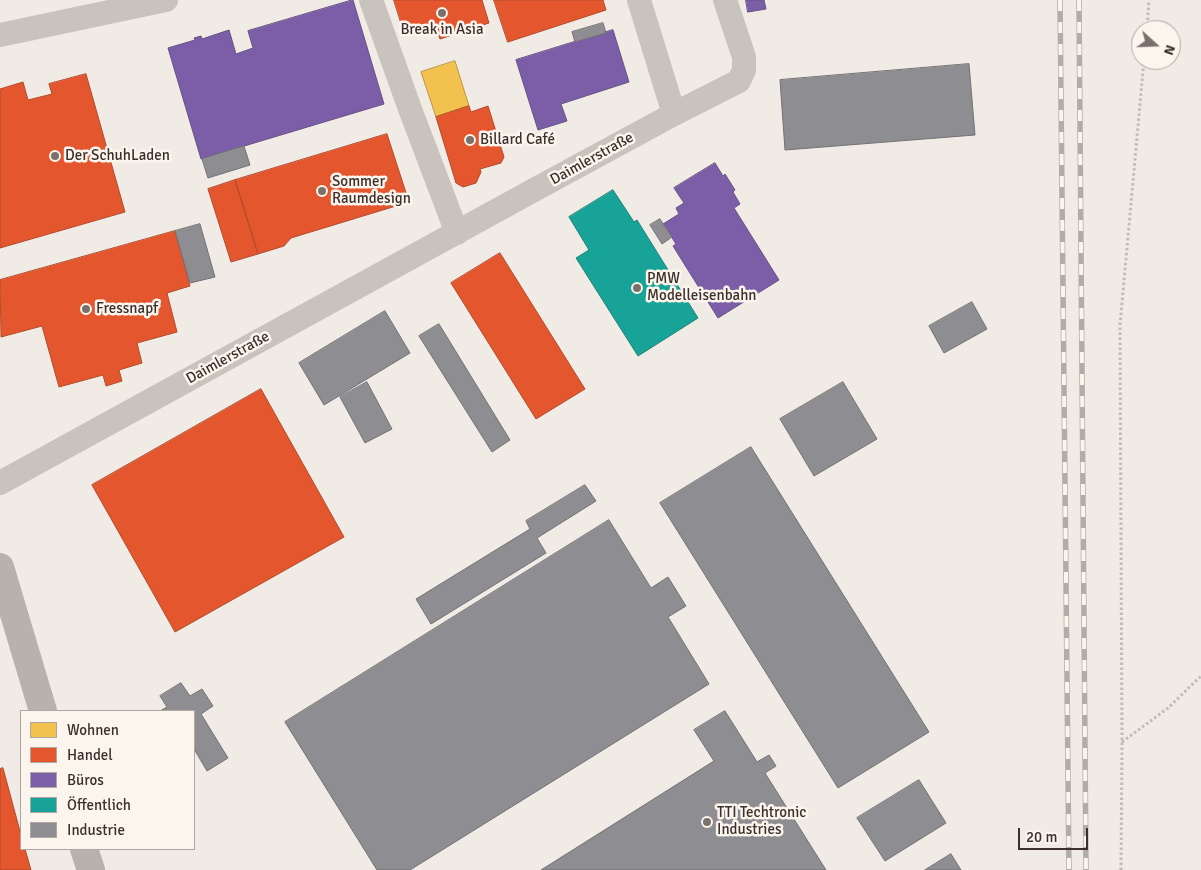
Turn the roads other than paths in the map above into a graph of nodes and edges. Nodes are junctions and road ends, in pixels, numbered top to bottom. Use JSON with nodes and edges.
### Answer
{"nodes":[{"id":1,"x":166,"y":0,"type":"edge"},
{"id":2,"x":371,"y":0,"type":"edge"},
{"id":3,"x":639,"y":0,"type":"edge"},
{"id":4,"x":725,"y":0,"type":"edge"},
{"id":5,"x":0,"y":35,"type":"edge"},
{"id":6,"x":674,"y":114,"type":"junction"},
{"id":7,"x":457,"y":233,"type":"junction"},
{"id":8,"x":0,"y":483,"type":"edge"},
{"id":9,"x":0,"y":567,"type":"edge"},
{"id":10,"x":43,"y":710,"type":"edge"},
{"id":11,"x":84,"y":850,"type":"edge"},
{"id":12,"x":90,"y":870,"type":"edge"}],
"edges":[{"from":1,"to":5,"type":"street"},
{"from":2,"to":7,"type":"street"},
{"from":3,"to":6,"type":"street"},
{"from":4,"to":6,"type":"street","name":"Daimlerstraße"},
{"from":6,"to":7,"type":"street","name":"Daimlerstraße"},
{"from":7,"to":8,"type":"street","name":"Daimlerstraße"},
{"from":9,"to":10,"type":"main road"},
{"from":11,"to":12,"type":"main road"}]}
